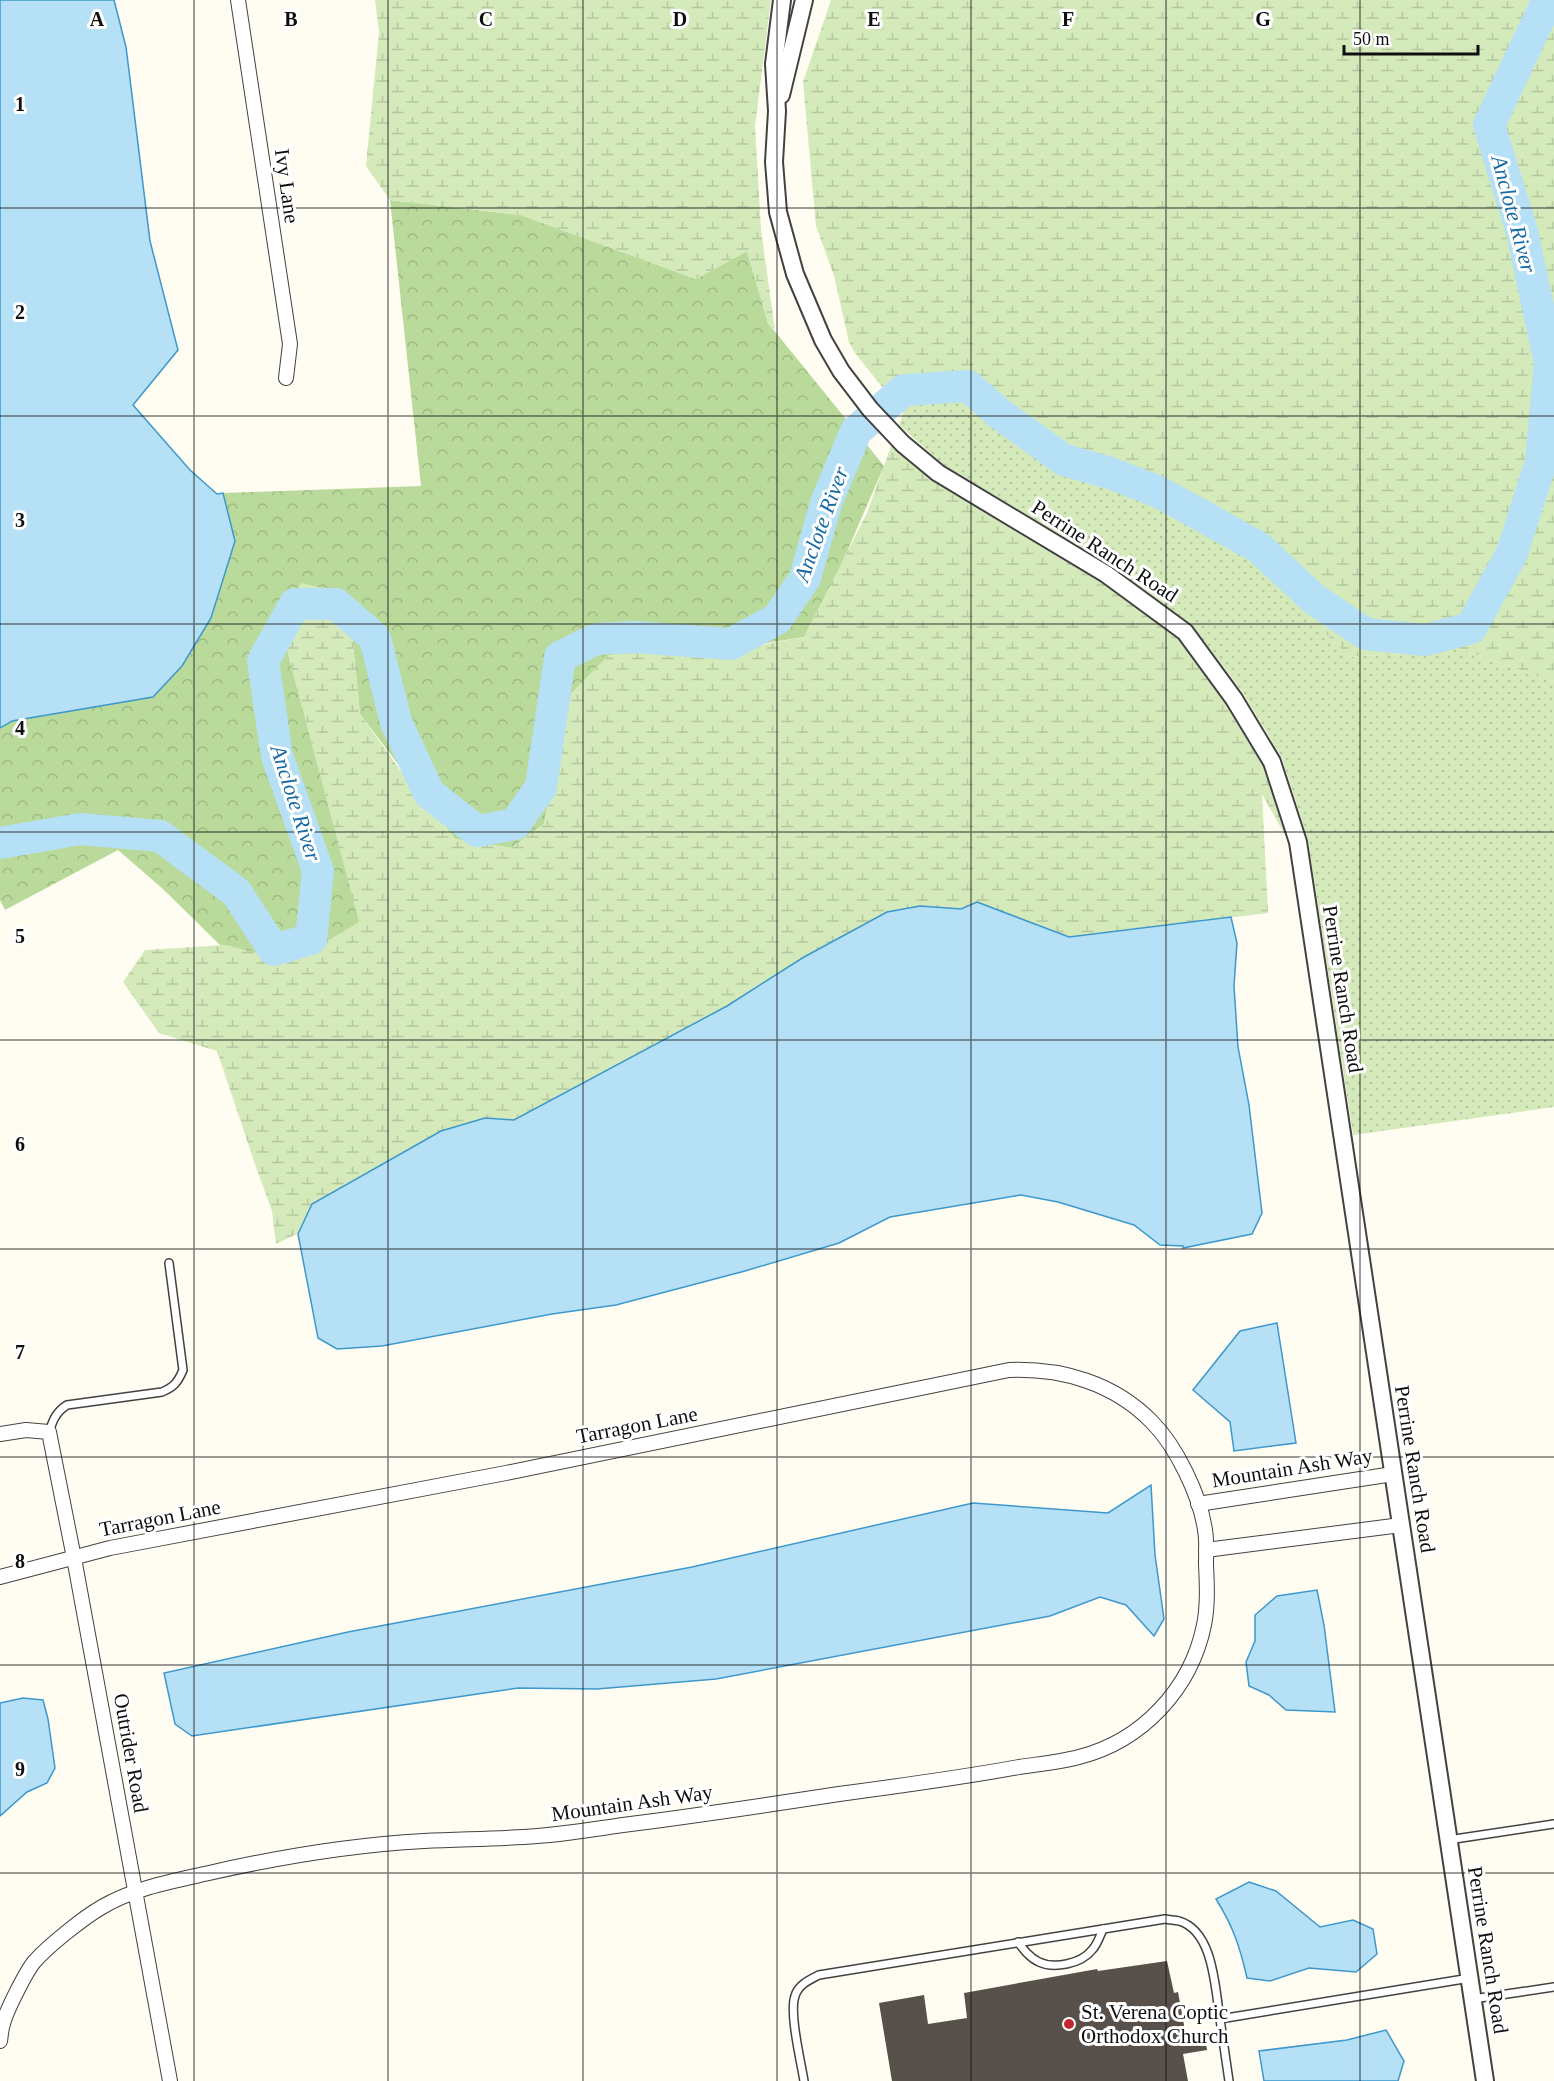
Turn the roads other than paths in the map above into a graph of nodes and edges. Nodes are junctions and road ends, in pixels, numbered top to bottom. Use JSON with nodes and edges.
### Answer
{"nodes":[{"id":1,"x":238,"y":0,"type":"edge"},
{"id":2,"x":782,"y":0,"type":"edge"},
{"id":3,"x":804,"y":0,"type":"edge"},
{"id":4,"x":777,"y":111,"type":"junction"},
{"id":5,"x":286,"y":378,"type":"dead end"},
{"id":6,"x":169,"y":1263,"type":"dead end"},
{"id":7,"x":49,"y":1432,"type":"junction"},
{"id":8,"x":0,"y":1434,"type":"edge"},
{"id":9,"x":1393,"y":1474,"type":"junction"},
{"id":10,"x":1198,"y":1504,"type":"junction"},
{"id":11,"x":1401,"y":1525,"type":"junction"},
{"id":12,"x":1205,"y":1530,"type":"joint"},
{"id":13,"x":1206,"y":1550,"type":"junction"},
{"id":14,"x":74,"y":1558,"type":"junction"},
{"id":15,"x":0,"y":1577,"type":"edge"},
{"id":16,"x":1554,"y":1824,"type":"edge"},
{"id":17,"x":1449,"y":1840,"type":"junction"},
{"id":18,"x":135,"y":1892,"type":"junction"},
{"id":19,"x":1103,"y":1929,"type":"junction"},
{"id":20,"x":1018,"y":1942,"type":"junction"},
{"id":21,"x":1470,"y":1978,"type":"junction"},
{"id":22,"x":1554,"y":1987,"type":"edge"},
{"id":23,"x":1473,"y":1999,"type":"junction"},
{"id":24,"x":1220,"y":2019,"type":"junction"},
{"id":25,"x":0,"y":2041,"type":"edge"},
{"id":26,"x":170,"y":2081,"type":"edge"},
{"id":27,"x":804,"y":2081,"type":"edge"},
{"id":28,"x":1229,"y":2081,"type":"edge"},
{"id":29,"x":1485,"y":2081,"type":"edge"}],
"edges":[{"from":1,"to":5,"type":"street","name":"Ivy Lane"},
{"from":2,"to":4,"type":"street","name":"Perrine Ranch Road"},
{"from":3,"to":4,"type":"street","name":"Perrine Ranch Road"},
{"from":4,"to":9,"type":"street","name":"Perrine Ranch Road"},
{"from":6,"to":7,"type":"lane"},
{"from":7,"to":8,"type":"street"},
{"from":7,"to":14,"type":"street","name":"Outrider Road"},
{"from":9,"to":10,"type":"street","name":"Mountain Ash Way"},
{"from":9,"to":11,"type":"street","name":"Perrine Ranch Road"},
{"from":10,"to":12,"type":"street","name":"Tarragon Lane"},
{"from":10,"to":14,"type":"street","name":"Tarragon Lane"},
{"from":11,"to":13,"type":"street"},
{"from":11,"to":17,"type":"street","name":"Perrine Ranch Road"},
{"from":12,"to":13,"type":"street","name":"Mountain Ash Way"},
{"from":13,"to":18,"type":"street","name":"Mountain Ash Way"},
{"from":14,"to":15,"type":"street","name":"Tarragon Lane"},
{"from":14,"to":18,"type":"street","name":"Outrider Road"},
{"from":16,"to":17,"type":"lane"},
{"from":17,"to":21,"type":"street","name":"Perrine Ranch Road"},
{"from":18,"to":25,"type":"street","name":"Mountain Ash Way"},
{"from":18,"to":26,"type":"street","name":"Outrider Road"},
{"from":19,"to":20,"type":"lane"},
{"from":19,"to":20,"type":"lane"},
{"from":19,"to":24,"type":"lane"},
{"from":20,"to":27,"type":"lane"},
{"from":21,"to":23,"type":"street","name":"Perrine Ranch Road"},
{"from":21,"to":24,"type":"lane"},
{"from":22,"to":23,"type":"lane"},
{"from":23,"to":29,"type":"street","name":"Perrine Ranch Road"},
{"from":24,"to":28,"type":"lane"}]}
